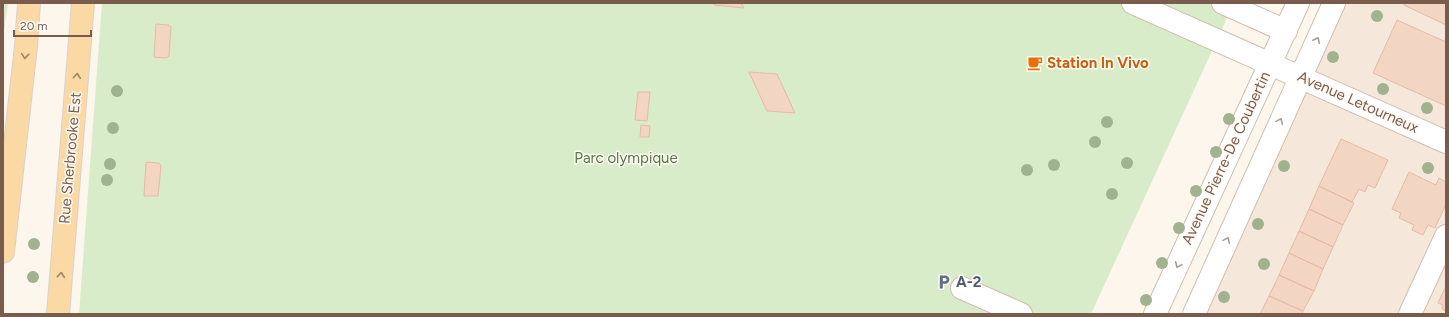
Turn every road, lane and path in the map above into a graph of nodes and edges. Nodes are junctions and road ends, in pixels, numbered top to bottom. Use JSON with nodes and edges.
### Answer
{"nodes":[{"id":1,"x":29,"y":3,"type":"edge"},
{"id":2,"x":83,"y":3,"type":"edge"},
{"id":3,"x":1133,"y":3,"type":"edge"},
{"id":4,"x":1223,"y":3,"type":"edge"},
{"id":5,"x":1298,"y":3,"type":"edge"},
{"id":6,"x":1334,"y":3,"type":"edge"},
{"id":7,"x":1286,"y":31,"type":"junction"},
{"id":8,"x":1270,"y":64,"type":"junction"},
{"id":9,"x":1300,"y":76,"type":"junction"},
{"id":10,"x":1446,"y":142,"type":"edge"},
{"id":11,"x":1446,"y":236,"type":"edge"},
{"id":12,"x":3,"y":252,"type":"edge"},
{"id":13,"x":962,"y":288,"type":"dead end"},
{"id":14,"x":58,"y":314,"type":"edge"},
{"id":15,"x":1021,"y":314,"type":"edge"},
{"id":16,"x":1156,"y":314,"type":"edge"},
{"id":17,"x":1194,"y":314,"type":"edge"},
{"id":18,"x":1411,"y":314,"type":"edge"}],
"edges":[{"from":1,"to":12,"type":"main road","one_way":true},
{"from":14,"to":2,"type":"main road","name":"Rue Sherbrooke Est","one_way":true},
{"from":3,"to":8,"type":"street","name":"Avenue Letourneux"},
{"from":4,"to":7,"type":"street"},
{"from":5,"to":7,"type":"street","name":"Avenue Pierre-De Coubertin"},
{"from":9,"to":6,"type":"street","one_way":true},
{"from":7,"to":8,"type":"street","name":"Avenue Pierre-De Coubertin"},
{"from":8,"to":9,"type":"street","name":"Avenue Letourneux"},
{"from":8,"to":16,"type":"street","name":"Avenue Pierre-De Coubertin","one_way":true},
{"from":9,"to":10,"type":"street","name":"Avenue Letourneux"},
{"from":17,"to":9,"type":"street","one_way":true},
{"from":11,"to":18,"type":"street"},
{"from":13,"to":15,"type":"street"}]}
